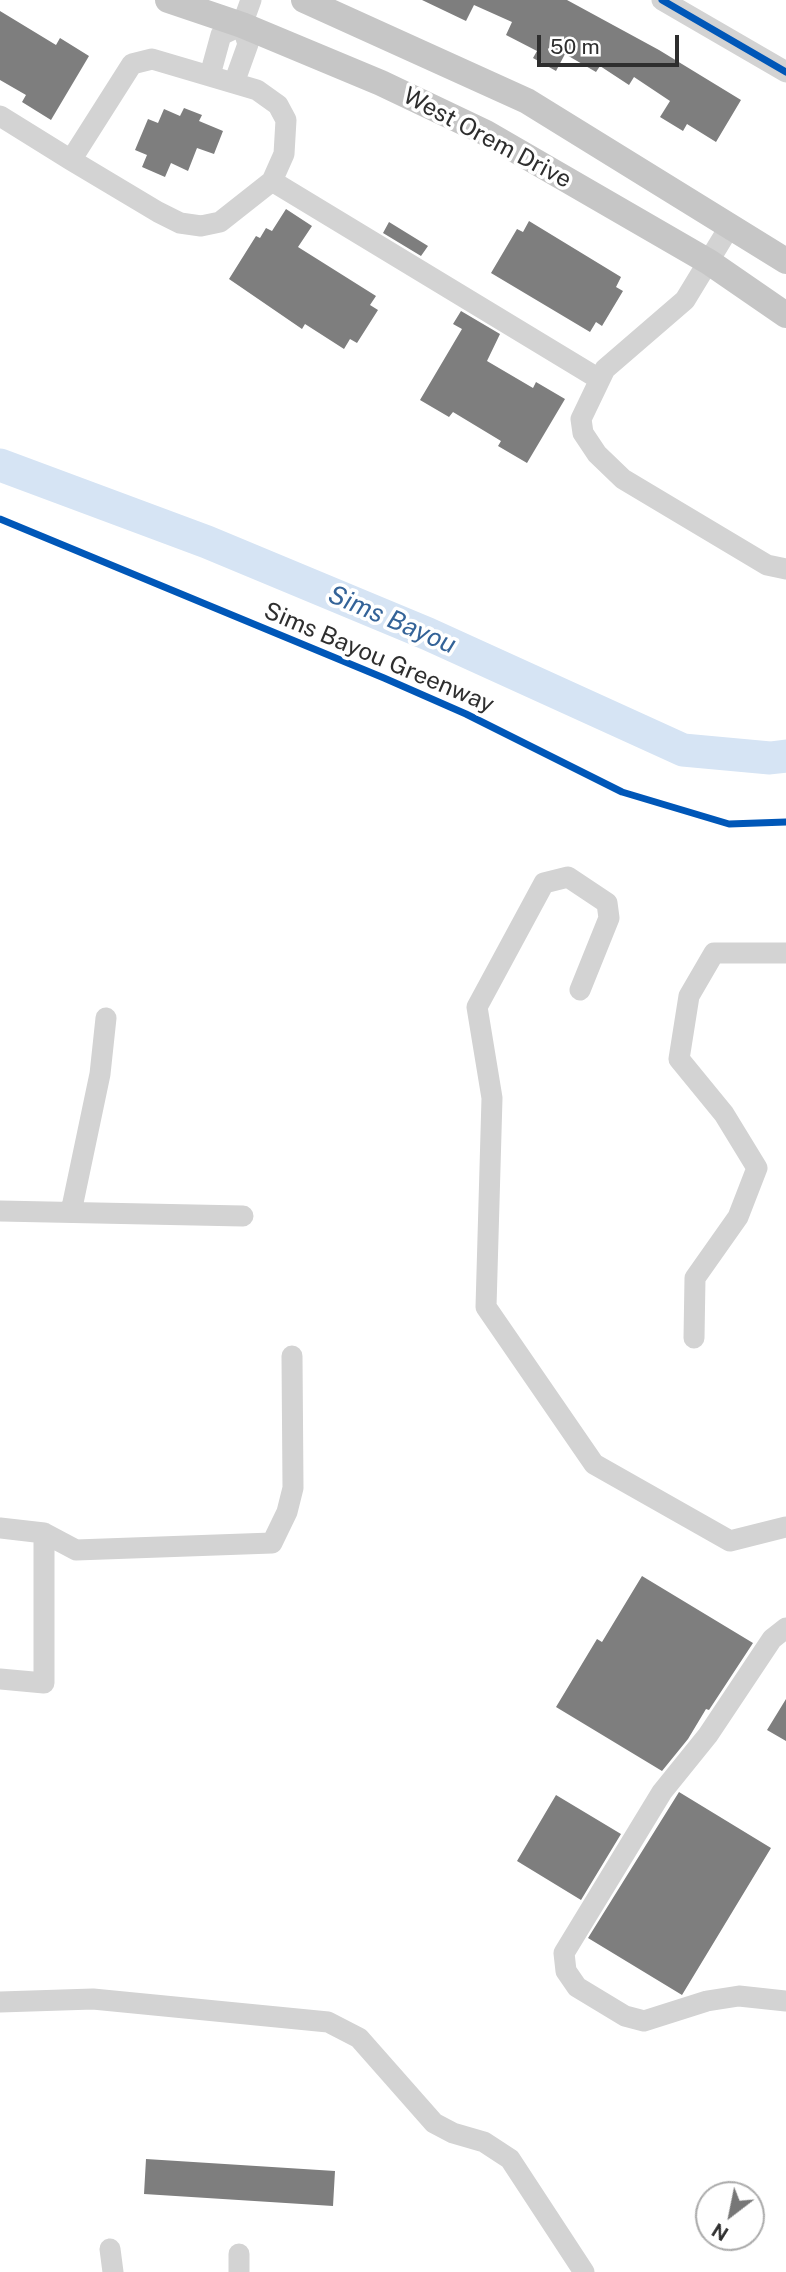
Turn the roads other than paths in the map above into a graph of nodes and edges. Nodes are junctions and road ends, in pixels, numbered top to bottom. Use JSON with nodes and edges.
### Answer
{"nodes":[{"id":1,"x":169,"y":0,"type":"edge"},
{"id":2,"x":251,"y":0,"type":"edge"},
{"id":3,"x":304,"y":0,"type":"edge"},
{"id":4,"x":662,"y":0,"type":"edge"},
{"id":5,"x":242,"y":25,"type":"junction"},
{"id":6,"x":786,"y":72,"type":"edge"},
{"id":7,"x":210,"y":75,"type":"junction"},
{"id":8,"x":234,"y":83,"type":"junction"},
{"id":9,"x":0,"y":116,"type":"edge"},
{"id":10,"x":71,"y":160,"type":"junction"},
{"id":11,"x":272,"y":181,"type":"junction"},
{"id":12,"x":730,"y":226,"type":"junction"},
{"id":13,"x":786,"y":261,"type":"edge"},
{"id":14,"x":709,"y":262,"type":"junction"},
{"id":15,"x":786,"y":315,"type":"edge"},
{"id":16,"x":599,"y":379,"type":"junction"},
{"id":17,"x":786,"y":569,"type":"edge"},
{"id":18,"x":786,"y":953,"type":"edge"},
{"id":19,"x":580,"y":990,"type":"dead end"},
{"id":20,"x":106,"y":1018,"type":"dead end"},
{"id":21,"x":0,"y":1211,"type":"edge"},
{"id":22,"x":71,"y":1212,"type":"junction"},
{"id":23,"x":243,"y":1216,"type":"dead end"},
{"id":24,"x":694,"y":1338,"type":"dead end"},
{"id":25,"x":292,"y":1356,"type":"dead end"},
{"id":26,"x":786,"y":1527,"type":"edge"},
{"id":27,"x":0,"y":1528,"type":"edge"},
{"id":28,"x":44,"y":1533,"type":"junction"},
{"id":29,"x":786,"y":1628,"type":"edge"},
{"id":30,"x":0,"y":1679,"type":"edge"},
{"id":31,"x":786,"y":2001,"type":"edge"},
{"id":32,"x":0,"y":2002,"type":"edge"},
{"id":33,"x":110,"y":2249,"type":"dead end"},
{"id":34,"x":113,"y":2272,"type":"edge"},
{"id":35,"x":584,"y":2272,"type":"edge"}],
"edges":[{"from":1,"to":5,"type":"main road","name":"West Orem Drive"},
{"from":2,"to":5,"type":"street"},
{"from":3,"to":12,"type":"main road","name":"West Orem Drive"},
{"from":4,"to":6,"type":"street"},
{"from":5,"to":7,"type":"street"},
{"from":5,"to":8,"type":"street"},
{"from":5,"to":14,"type":"main road","name":"West Orem Drive"},
{"from":7,"to":8,"type":"street"},
{"from":7,"to":10,"type":"street"},
{"from":8,"to":11,"type":"street"},
{"from":9,"to":10,"type":"street"},
{"from":10,"to":11,"type":"street"},
{"from":11,"to":16,"type":"street"},
{"from":12,"to":13,"type":"main road","name":"West Orem Drive"},
{"from":12,"to":14,"type":"street"},
{"from":14,"to":15,"type":"main road","name":"West Orem Drive"},
{"from":14,"to":16,"type":"street"},
{"from":16,"to":17,"type":"street"},
{"from":18,"to":24,"type":"street"},
{"from":19,"to":26,"type":"street"},
{"from":20,"to":22,"type":"street"},
{"from":21,"to":22,"type":"street"},
{"from":22,"to":23,"type":"street"},
{"from":25,"to":28,"type":"street"},
{"from":27,"to":28,"type":"street"},
{"from":28,"to":30,"type":"street"},
{"from":29,"to":31,"type":"street"},
{"from":32,"to":35,"type":"street"},
{"from":33,"to":34,"type":"street"}]}
